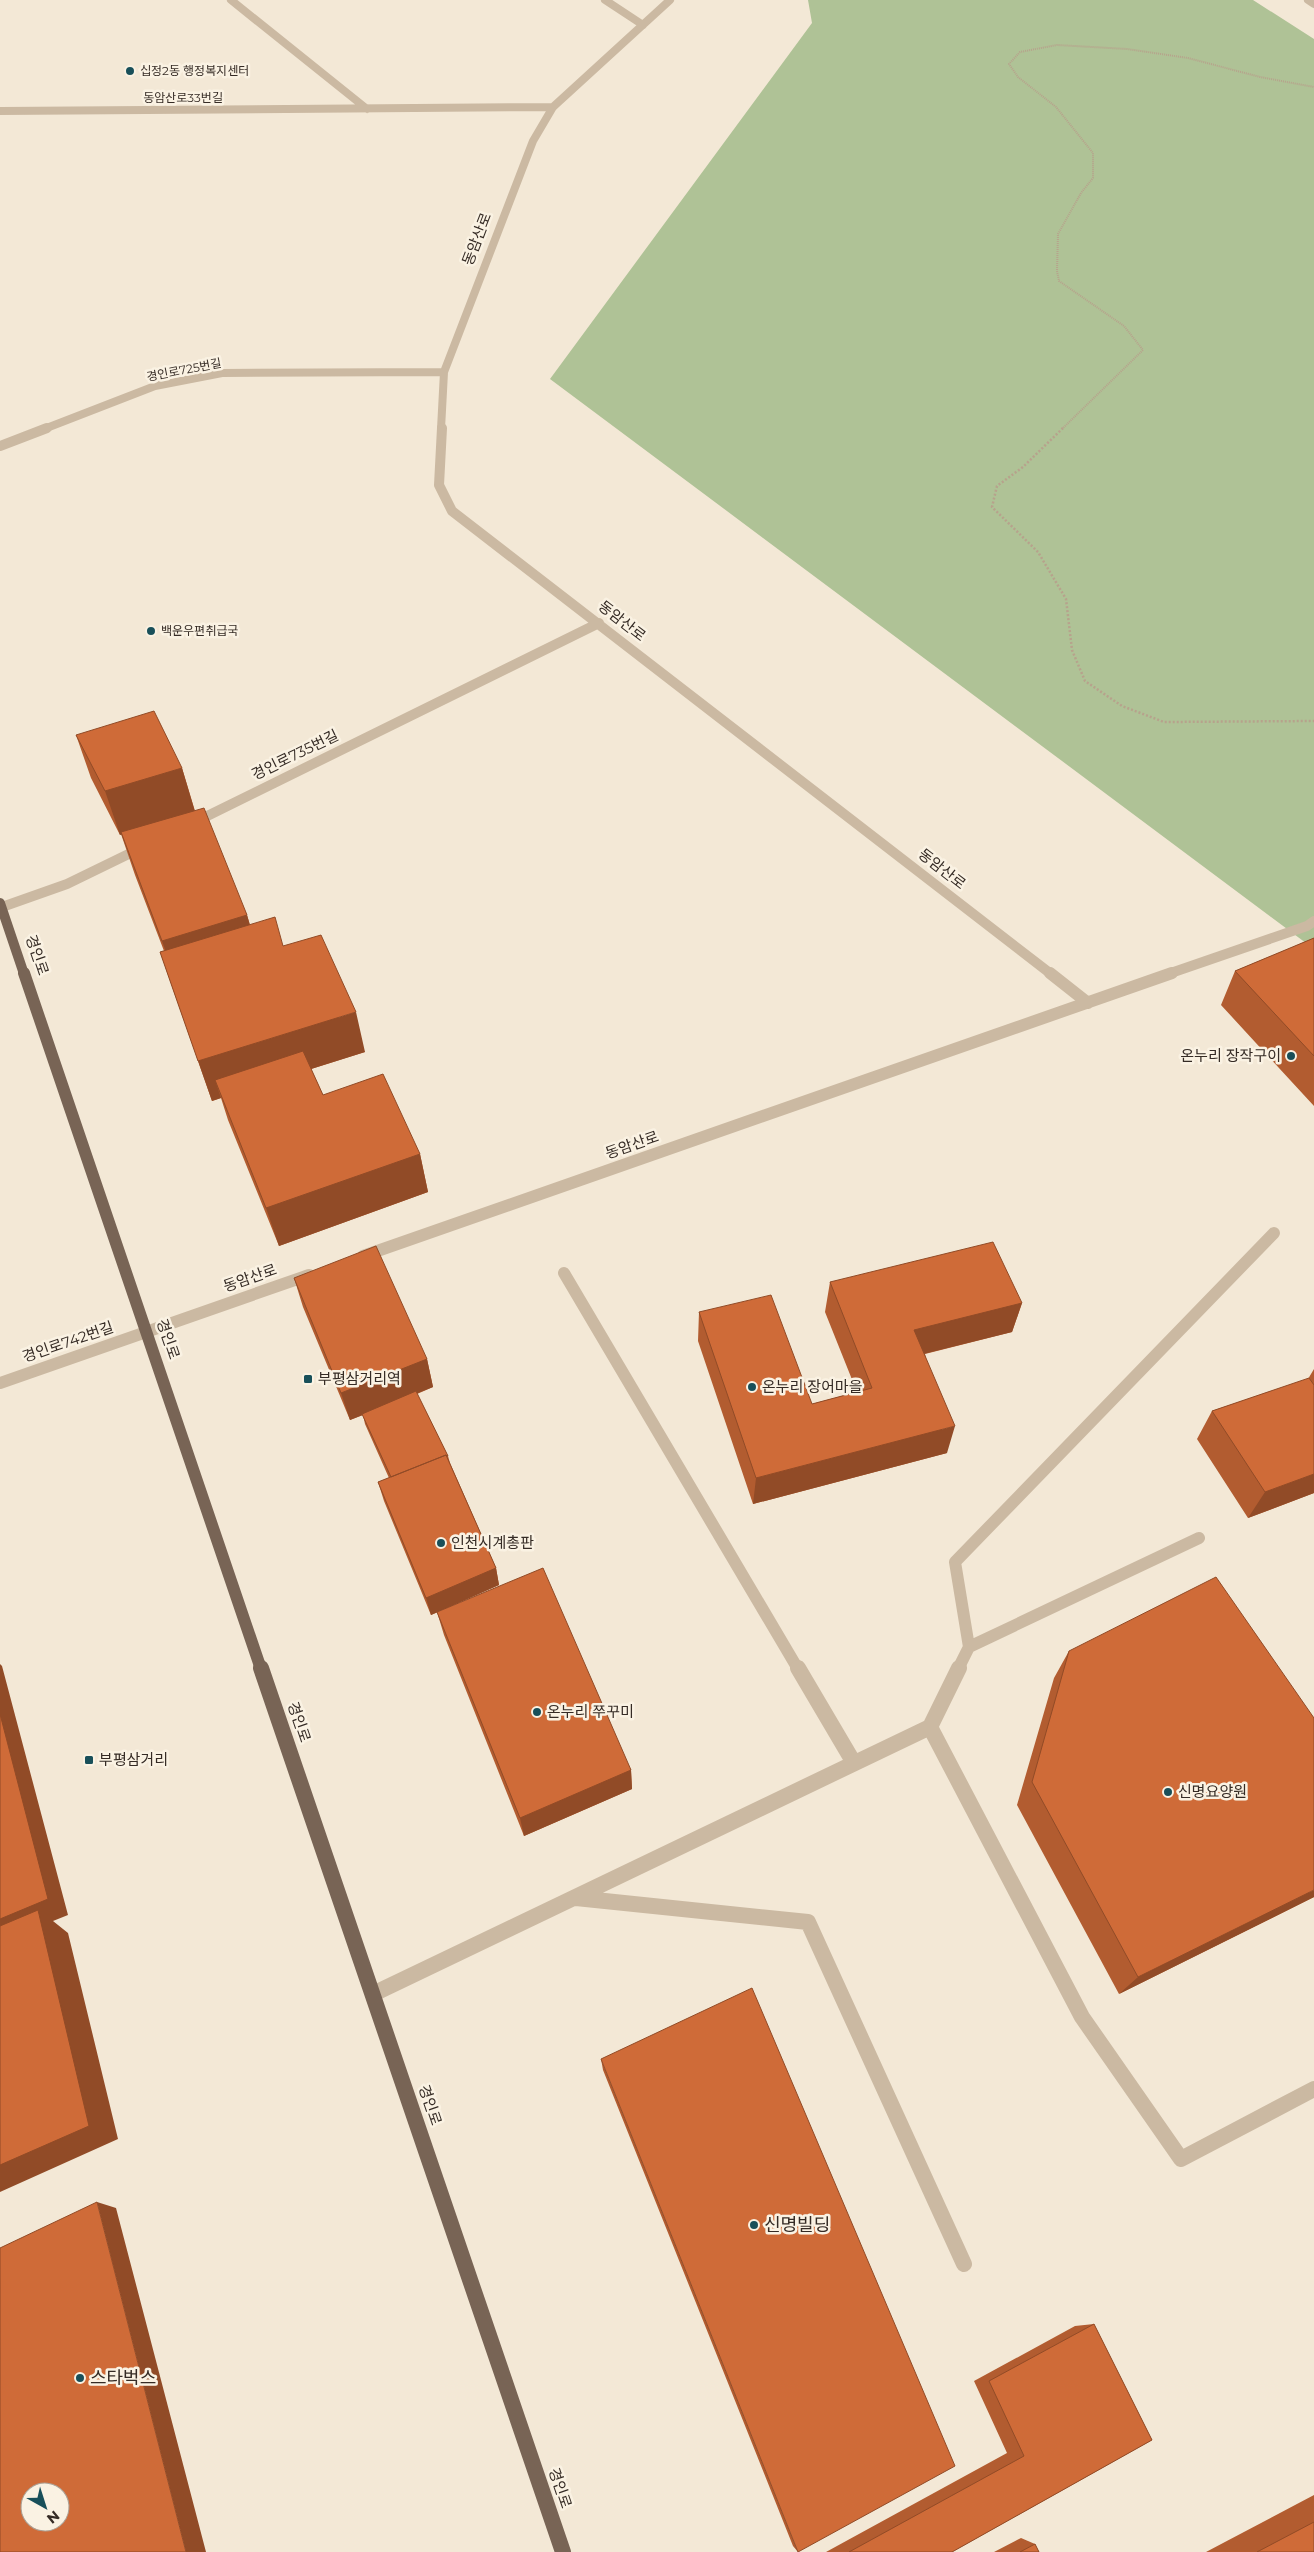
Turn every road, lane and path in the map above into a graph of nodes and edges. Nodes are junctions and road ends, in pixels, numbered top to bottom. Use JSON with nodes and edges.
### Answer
{"nodes":[{"id":1,"x":231,"y":0,"type":"edge"},
{"id":2,"x":605,"y":0,"type":"edge"},
{"id":3,"x":670,"y":0,"type":"edge"},
{"id":4,"x":1308,"y":0,"type":"edge"},
{"id":5,"x":1314,"y":4,"type":"edge"},
{"id":6,"x":643,"y":25,"type":"junction"},
{"id":7,"x":1314,"y":87,"type":"edge"},
{"id":8,"x":553,"y":107,"type":"junction"},
{"id":9,"x":367,"y":109,"type":"junction"},
{"id":10,"x":0,"y":111,"type":"edge"},
{"id":11,"x":444,"y":372,"type":"junction"},
{"id":12,"x":0,"y":446,"type":"edge"},
{"id":13,"x":599,"y":623,"type":"junction"},
{"id":14,"x":1314,"y":720,"type":"edge"},
{"id":15,"x":180,"y":829,"type":"edge"},
{"id":16,"x":153,"y":842,"type":"edge"},
{"id":17,"x":1,"y":905,"type":"edge"},
{"id":18,"x":1314,"y":921,"type":"edge"},
{"id":19,"x":1088,"y":1003,"type":"junction"},
{"id":20,"x":1274,"y":1233,"type":"dead end"},
{"id":21,"x":349,"y":1261,"type":"edge"},
{"id":22,"x":320,"y":1271,"type":"edge"},
{"id":23,"x":564,"y":1273,"type":"dead end"},
{"id":24,"x":147,"y":1332,"type":"junction"},
{"id":25,"x":0,"y":1383,"type":"edge"},
{"id":26,"x":1199,"y":1538,"type":"dead end"},
{"id":27,"x":969,"y":1647,"type":"junction"},
{"id":28,"x":930,"y":1727,"type":"junction"},
{"id":29,"x":854,"y":1763,"type":"junction"},
{"id":30,"x":576,"y":1898,"type":"junction"},
{"id":31,"x":373,"y":1994,"type":"junction"},
{"id":32,"x":1314,"y":2089,"type":"edge"},
{"id":33,"x":964,"y":2264,"type":"dead end"},
{"id":34,"x":563,"y":2552,"type":"edge"}],
"edges":[{"from":1,"to":9,"type":"lane"},
{"from":2,"to":6,"type":"lane"},
{"from":3,"to":6,"type":"lane","name":"동암산로"},
{"from":4,"to":5,"type":"lane"},
{"from":6,"to":8,"type":"lane","name":"동암산로"},
{"from":7,"to":14,"type":"path"},
{"from":8,"to":9,"type":"lane","name":"동암산로33번길"},
{"from":8,"to":11,"type":"lane","name":"동암산로"},
{"from":9,"to":10,"type":"lane","name":"동암산로33번길"},
{"from":11,"to":12,"type":"lane","name":"경인로725번길"},
{"from":11,"to":13,"type":"lane","name":"동암산로"},
{"from":13,"to":15,"type":"lane","name":"경인로735번길"},
{"from":13,"to":19,"type":"lane","name":"동암산로"},
{"from":16,"to":17,"type":"lane"},
{"from":17,"to":24,"type":"main road","name":"경인로"},
{"from":18,"to":19,"type":"lane"},
{"from":19,"to":21,"type":"lane","name":"동암산로"},
{"from":20,"to":27,"type":"lane"},
{"from":22,"to":24,"type":"lane","name":"동암산로"},
{"from":23,"to":29,"type":"lane"},
{"from":24,"to":25,"type":"lane","name":"경인로742번길"},
{"from":24,"to":31,"type":"main road","name":"경인로"},
{"from":26,"to":27,"type":"lane"},
{"from":27,"to":28,"type":"lane"},
{"from":28,"to":29,"type":"lane"},
{"from":28,"to":32,"type":"lane"},
{"from":29,"to":30,"type":"lane"},
{"from":30,"to":31,"type":"lane"},
{"from":30,"to":33,"type":"lane"},
{"from":31,"to":34,"type":"main road","name":"경인로"}]}
